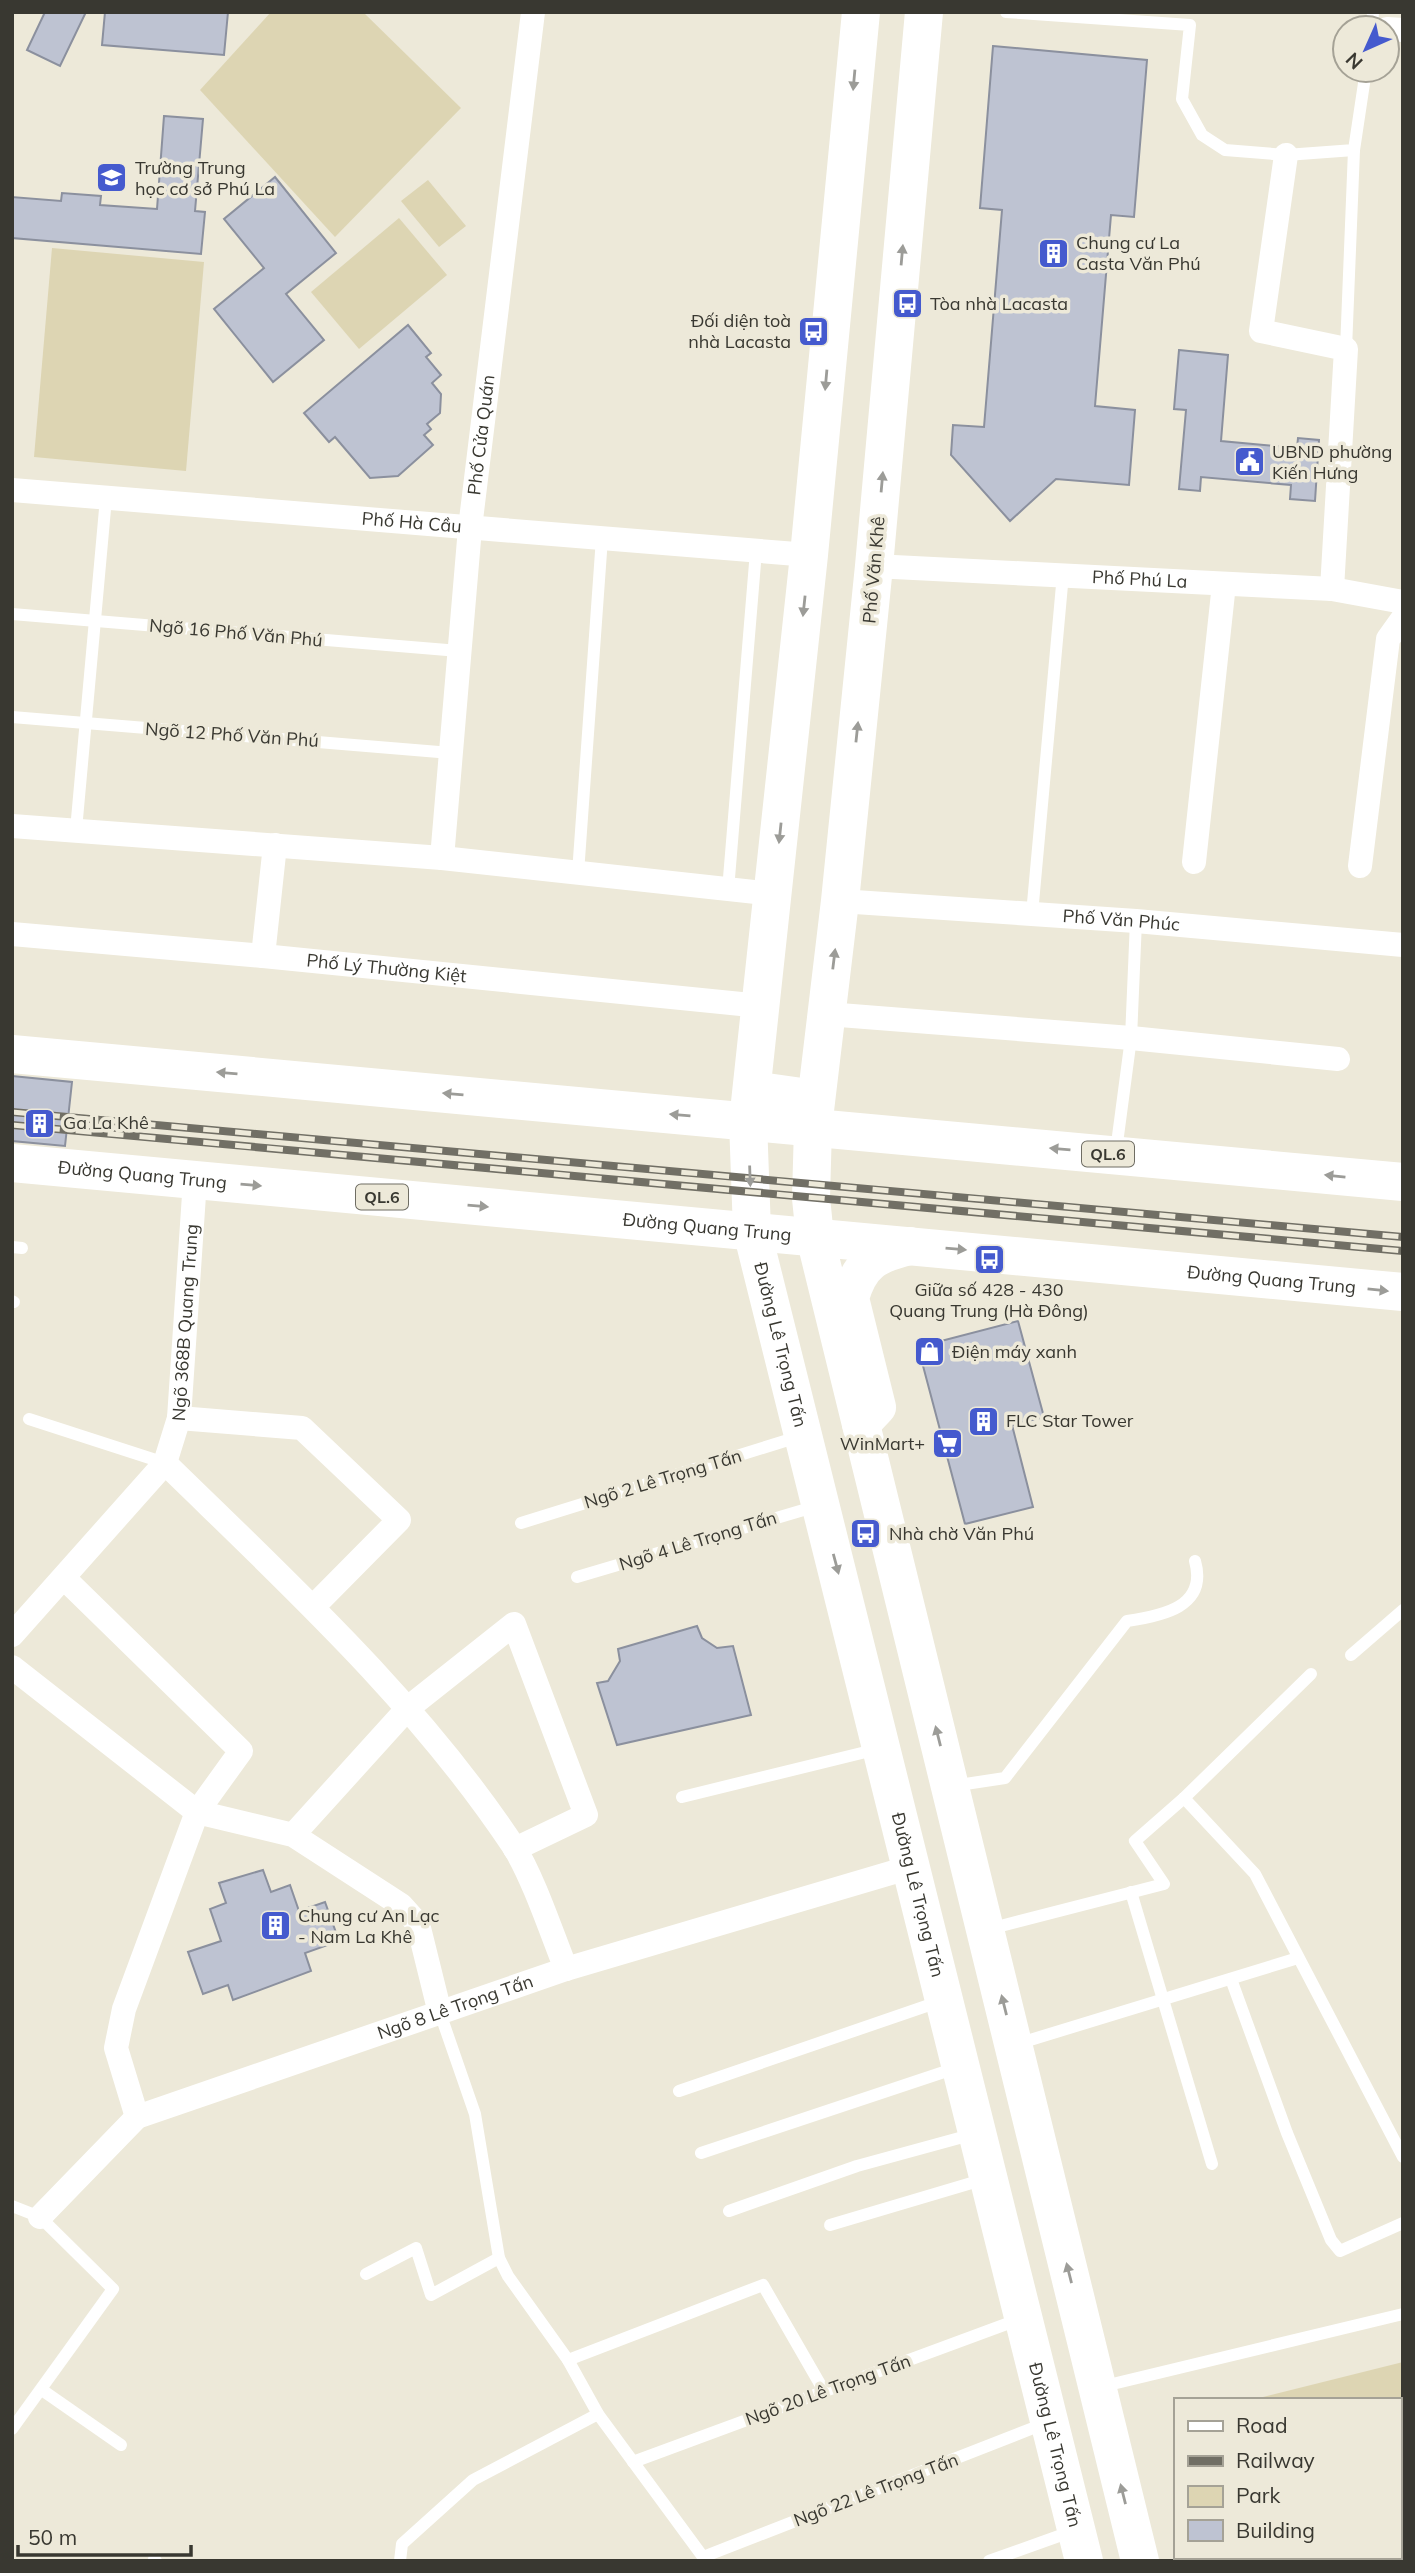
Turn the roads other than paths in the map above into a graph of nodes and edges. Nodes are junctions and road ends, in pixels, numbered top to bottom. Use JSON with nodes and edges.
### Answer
{"nodes":[{"id":1,"x":533,"y":12,"type":"edge"},
{"id":2,"x":861,"y":12,"type":"edge"},
{"id":3,"x":924,"y":12,"type":"edge"},
{"id":4,"x":1006,"y":12,"type":"edge"},
{"id":5,"x":1190,"y":19,"type":"edge"},
{"id":6,"x":1364,"y":84,"type":"edge"},
{"id":7,"x":1354,"y":150,"type":"junction"},
{"id":8,"x":1286,"y":155,"type":"junction"},
{"id":9,"x":1346,"y":349,"type":"junction"},
{"id":10,"x":12,"y":490,"type":"edge"},
{"id":11,"x":106,"y":498,"type":"junction"},
{"id":12,"x":470,"y":528,"type":"junction"},
{"id":13,"x":602,"y":538,"type":"junction"},
{"id":14,"x":756,"y":551,"type":"junction"},
{"id":15,"x":809,"y":555,"type":"junction"},
{"id":16,"x":874,"y":566,"type":"junction"},
{"id":17,"x":1063,"y":574,"type":"junction"},
{"id":18,"x":1224,"y":584,"type":"junction"},
{"id":19,"x":1332,"y":589,"type":"junction"},
{"id":20,"x":1403,"y":602,"type":"edge"},
{"id":21,"x":12,"y":614,"type":"edge"},
{"id":22,"x":1403,"y":618,"type":"edge"},
{"id":23,"x":96,"y":621,"type":"junction"},
{"id":24,"x":459,"y":651,"type":"junction"},
{"id":25,"x":12,"y":716,"type":"edge"},
{"id":26,"x":86,"y":724,"type":"junction"},
{"id":27,"x":451,"y":752,"type":"junction"},
{"id":28,"x":12,"y":825,"type":"edge"},
{"id":29,"x":76,"y":830,"type":"junction"},
{"id":30,"x":275,"y":845,"type":"junction"},
{"id":31,"x":442,"y":858,"type":"junction"},
{"id":32,"x":1194,"y":862,"type":"dead end"},
{"id":33,"x":1360,"y":866,"type":"dead end"},
{"id":34,"x":578,"y":873,"type":"junction"},
{"id":35,"x":728,"y":890,"type":"junction"},
{"id":36,"x":773,"y":894,"type":"junction"},
{"id":37,"x":840,"y":901,"type":"junction"},
{"id":38,"x":1032,"y":914,"type":"junction"},
{"id":39,"x":1136,"y":921,"type":"junction"},
{"id":40,"x":12,"y":934,"type":"edge"},
{"id":41,"x":1403,"y":945,"type":"edge"},
{"id":42,"x":263,"y":956,"type":"junction"},
{"id":43,"x":761,"y":1006,"type":"junction"},
{"id":44,"x":827,"y":1014,"type":"junction"},
{"id":45,"x":1130,"y":1038,"type":"junction"},
{"id":46,"x":12,"y":1054,"type":"edge"},
{"id":47,"x":1338,"y":1059,"type":"dead end"},
{"id":48,"x":750,"y":1106,"type":"junction"},
{"id":49,"x":814,"y":1113,"type":"junction"},
{"id":50,"x":1115,"y":1155,"type":"junction"},
{"id":51,"x":12,"y":1163,"type":"edge"},
{"id":52,"x":195,"y":1180,"type":"junction"},
{"id":53,"x":1403,"y":1182,"type":"edge"},
{"id":54,"x":752,"y":1231,"type":"junction"},
{"id":55,"x":815,"y":1237,"type":"junction"},
{"id":56,"x":913,"y":1245,"type":"junction"},
{"id":57,"x":825,"y":1275,"type":"junction"},
{"id":58,"x":766,"y":1284,"type":"junction"},
{"id":59,"x":1403,"y":1292,"type":"edge"},
{"id":60,"x":179,"y":1418,"type":"junction"},
{"id":61,"x":29,"y":1419,"type":"dead end"},
{"id":62,"x":861,"y":1424,"type":"junction"},
{"id":63,"x":804,"y":1435,"type":"junction"},
{"id":64,"x":165,"y":1463,"type":"junction"},
{"id":65,"x":820,"y":1505,"type":"junction"},
{"id":66,"x":521,"y":1523,"type":"dead end"},
{"id":67,"x":1195,"y":1561,"type":"dead end"},
{"id":68,"x":577,"y":1577,"type":"dead end"},
{"id":69,"x":65,"y":1578,"type":"junction"},
{"id":70,"x":313,"y":1607,"type":"junction"},
{"id":71,"x":1403,"y":1610,"type":"edge"},
{"id":72,"x":12,"y":1636,"type":"edge"},
{"id":73,"x":1351,"y":1655,"type":"dead end"},
{"id":74,"x":12,"y":1667,"type":"edge"},
{"id":75,"x":1311,"y":1674,"type":"dead end"},
{"id":76,"x":408,"y":1708,"type":"junction"},
{"id":77,"x":882,"y":1749,"type":"junction"},
{"id":78,"x":950,"y":1787,"type":"junction"},
{"id":79,"x":682,"y":1797,"type":"dead end"},
{"id":80,"x":1184,"y":1798,"type":"junction"},
{"id":81,"x":197,"y":1812,"type":"junction"},
{"id":82,"x":293,"y":1835,"type":"junction"},
{"id":83,"x":515,"y":1849,"type":"junction"},
{"id":84,"x":911,"y":1867,"type":"junction"},
{"id":85,"x":1131,"y":1892,"type":"junction"},
{"id":86,"x":985,"y":1930,"type":"junction"},
{"id":87,"x":1298,"y":1958,"type":"junction"},
{"id":88,"x":566,"y":1969,"type":"junction"},
{"id":89,"x":1231,"y":1979,"type":"junction"},
{"id":90,"x":945,"y":2000,"type":"junction"},
{"id":91,"x":1162,"y":2000,"type":"junction"},
{"id":92,"x":440,"y":2013,"type":"junction"},
{"id":93,"x":1013,"y":2045,"type":"junction"},
{"id":94,"x":962,"y":2066,"type":"junction"},
{"id":95,"x":679,"y":2091,"type":"dead end"},
{"id":96,"x":137,"y":2117,"type":"junction"},
{"id":97,"x":978,"y":2133,"type":"junction"},
{"id":98,"x":701,"y":2153,"type":"dead end"},
{"id":99,"x":1403,"y":2157,"type":"edge"},
{"id":100,"x":1212,"y":2164,"type":"dead end"},
{"id":101,"x":988,"y":2178,"type":"junction"},
{"id":102,"x":12,"y":2206,"type":"edge"},
{"id":103,"x":729,"y":2211,"type":"dead end"},
{"id":104,"x":40,"y":2217,"type":"junction"},
{"id":105,"x":1403,"y":2223,"type":"edge"},
{"id":106,"x":830,"y":2225,"type":"dead end"},
{"id":107,"x":499,"y":2258,"type":"junction"},
{"id":108,"x":366,"y":2274,"type":"dead end"},
{"id":109,"x":1403,"y":2314,"type":"edge"},
{"id":110,"x":1023,"y":2317,"type":"junction"},
{"id":111,"x":568,"y":2360,"type":"junction"},
{"id":112,"x":1097,"y":2388,"type":"junction"},
{"id":113,"x":42,"y":2390,"type":"junction"},
{"id":114,"x":824,"y":2391,"type":"junction"},
{"id":115,"x":598,"y":2414,"type":"junction"},
{"id":116,"x":1049,"y":2422,"type":"junction"},
{"id":117,"x":12,"y":2429,"type":"edge"},
{"id":118,"x":121,"y":2445,"type":"dead end"},
{"id":119,"x":633,"y":2462,"type":"junction"},
{"id":120,"x":1080,"y":2545,"type":"edge"},
{"id":121,"x":704,"y":2559,"type":"edge"},
{"id":122,"x":400,"y":2561,"type":"edge"},
{"id":123,"x":989,"y":2561,"type":"edge"},
{"id":124,"x":1140,"y":2561,"type":"edge"}],
"edges":[{"from":1,"to":12,"type":"street","name":"Phố Cửa Quán"},
{"from":2,"to":15,"type":"main road","one_way":true},
{"from":16,"to":3,"type":"main road","name":"Phố Văn Khê","one_way":true},
{"from":4,"to":5,"type":"lane"},
{"from":5,"to":8,"type":"lane"},
{"from":6,"to":7,"type":"lane"},
{"from":7,"to":8,"type":"lane"},
{"from":7,"to":9,"type":"lane"},
{"from":8,"to":9,"type":"street"},
{"from":9,"to":19,"type":"street"},
{"from":10,"to":11,"type":"street","name":"Phố Hà Cầu"},
{"from":11,"to":12,"type":"street","name":"Phố Hà Cầu"},
{"from":11,"to":23,"type":"lane"},
{"from":12,"to":13,"type":"street","name":"Phố Hà Cầu"},
{"from":12,"to":24,"type":"street","name":"Phố Cửa Quán"},
{"from":13,"to":14,"type":"street","name":"Phố Hà Cầu"},
{"from":13,"to":34,"type":"lane"},
{"from":14,"to":15,"type":"street","name":"Phố Hà Cầu"},
{"from":14,"to":35,"type":"lane"},
{"from":15,"to":36,"type":"main road","one_way":true},
{"from":16,"to":17,"type":"street","name":"Phố Phú La"},
{"from":37,"to":16,"type":"main road","name":"Phố Văn Khê","one_way":true},
{"from":17,"to":18,"type":"street","name":"Phố Phú La"},
{"from":17,"to":38,"type":"lane"},
{"from":18,"to":19,"type":"street","name":"Phố Phú La"},
{"from":18,"to":32,"type":"street"},
{"from":19,"to":20,"type":"street","name":"Phố Phú La"},
{"from":21,"to":23,"type":"lane","name":"Ngõ 16 Phố Văn Phú"},
{"from":22,"to":33,"type":"street"},
{"from":23,"to":24,"type":"lane","name":"Ngõ 16 Phố Văn Phú"},
{"from":23,"to":26,"type":"lane"},
{"from":24,"to":27,"type":"street","name":"Phố Cửa Quán"},
{"from":25,"to":26,"type":"lane","name":"Ngõ 12 Phố Văn Phú"},
{"from":26,"to":27,"type":"lane","name":"Ngõ 12 Phố Văn Phú"},
{"from":26,"to":29,"type":"lane"},
{"from":27,"to":31,"type":"street","name":"Phố Cửa Quán"},
{"from":28,"to":29,"type":"street"},
{"from":29,"to":30,"type":"street"},
{"from":30,"to":31,"type":"street"},
{"from":30,"to":42,"type":"street"},
{"from":31,"to":34,"type":"street"},
{"from":34,"to":35,"type":"street"},
{"from":35,"to":36,"type":"street"},
{"from":36,"to":43,"type":"main road"},
{"from":37,"to":38,"type":"street","name":"Phố Văn Phúc"},
{"from":44,"to":37,"type":"main road","name":"Phố Văn Khê","one_way":true},
{"from":38,"to":39,"type":"street","name":"Phố Văn Phúc"},
{"from":39,"to":41,"type":"street","name":"Phố Văn Phúc"},
{"from":39,"to":45,"type":"lane"},
{"from":40,"to":42,"type":"street","name":"Phố Lý Thường Kiệt"},
{"from":42,"to":43,"type":"street","name":"Phố Lý Thường Kiệt"},
{"from":43,"to":48,"type":"main road"},
{"from":44,"to":45,"type":"street"},
{"from":44,"to":49,"type":"main road","name":"Phố Văn Khê"},
{"from":45,"to":47,"type":"street"},
{"from":45,"to":50,"type":"lane"},
{"from":48,"to":46,"type":"main road","number":"QL.6","one_way":true},
{"from":48,"to":49,"type":"main road","number":"QL.6"},
{"from":48,"to":54,"type":"main road","name":"Đường Lê Trọng Tấn","one_way":true},
{"from":50,"to":49,"type":"main road","number":"QL.6","one_way":true},
{"from":49,"to":55,"type":"main road","name":"Phố Văn Khê"},
{"from":53,"to":50,"type":"main road","number":"QL.6","one_way":true},
{"from":51,"to":52,"type":"main road","name":"Đường Quang Trung","number":"QL.6"},
{"from":52,"to":54,"type":"main road","name":"Đường Quang Trung","number":"QL.6","one_way":true},
{"from":52,"to":60,"type":"street","name":"Ngõ 368B Quang Trung"},
{"from":54,"to":55,"type":"main road","name":"Đường Quang Trung","number":"QL.6"},
{"from":54,"to":58,"type":"main road","name":"Đường Lê Trọng Tấn"},
{"from":55,"to":56,"type":"main road","name":"Đường Quang Trung","number":"QL.6"},
{"from":55,"to":57,"type":"main road"},
{"from":56,"to":59,"type":"main road","name":"Đường Quang Trung","number":"QL.6","one_way":true},
{"from":56,"to":62,"type":"main road"},
{"from":57,"to":58,"type":"main road"},
{"from":57,"to":62,"type":"main road"},
{"from":58,"to":63,"type":"main road","name":"Đường Lê Trọng Tấn"},
{"from":60,"to":64,"type":"street","name":"Ngõ 368B Quang Trung"},
{"from":60,"to":70,"type":"street"},
{"from":61,"to":64,"type":"lane"},
{"from":78,"to":62,"type":"main road","one_way":true},
{"from":63,"to":65,"type":"main road","name":"Đường Lê Trọng Tấn"},
{"from":63,"to":66,"type":"lane","name":"Ngõ 2 Lê Trọng Tấn"},
{"from":64,"to":69,"type":"street"},
{"from":64,"to":70,"type":"street"},
{"from":65,"to":68,"type":"lane","name":"Ngõ 4 Lê Trọng Tấn"},
{"from":65,"to":77,"type":"main road","name":"Đường Lê Trọng Tấn","one_way":true},
{"from":67,"to":78,"type":"lane"},
{"from":69,"to":72,"type":"street"},
{"from":69,"to":81,"type":"street"},
{"from":70,"to":76,"type":"street"},
{"from":71,"to":73,"type":"lane"},
{"from":74,"to":81,"type":"street"},
{"from":75,"to":80,"type":"lane"},
{"from":76,"to":82,"type":"street"},
{"from":76,"to":83,"type":"street"},
{"from":76,"to":83,"type":"street"},
{"from":77,"to":79,"type":"lane"},
{"from":77,"to":84,"type":"main road","name":"Đường Lê Trọng Tấn"},
{"from":78,"to":86,"type":"main road"},
{"from":80,"to":85,"type":"lane"},
{"from":80,"to":87,"type":"lane"},
{"from":81,"to":82,"type":"street"},
{"from":81,"to":96,"type":"street"},
{"from":82,"to":92,"type":"street"},
{"from":83,"to":88,"type":"street"},
{"from":84,"to":88,"type":"street","name":"Ngõ 8 Lê Trọng Tấn"},
{"from":84,"to":90,"type":"main road","name":"Đường Lê Trọng Tấn"},
{"from":85,"to":86,"type":"lane"},
{"from":85,"to":91,"type":"lane"},
{"from":93,"to":86,"type":"main road","one_way":true},
{"from":87,"to":89,"type":"lane"},
{"from":87,"to":99,"type":"lane"},
{"from":88,"to":92,"type":"street","name":"Ngõ 8 Lê Trọng Tấn"},
{"from":89,"to":91,"type":"lane"},
{"from":89,"to":105,"type":"lane"},
{"from":90,"to":94,"type":"main road","name":"Đường Lê Trọng Tấn"},
{"from":90,"to":95,"type":"lane"},
{"from":91,"to":93,"type":"lane"},
{"from":91,"to":100,"type":"lane"},
{"from":92,"to":96,"type":"street","name":"Ngõ 8 Lê Trọng Tấn"},
{"from":92,"to":107,"type":"lane"},
{"from":112,"to":93,"type":"main road","one_way":true},
{"from":94,"to":97,"type":"main road","name":"Đường Lê Trọng Tấn"},
{"from":94,"to":98,"type":"lane"},
{"from":96,"to":104,"type":"street","name":"Ngõ 8 Lê Trọng Tấn"},
{"from":97,"to":101,"type":"main road","name":"Đường Lê Trọng Tấn"},
{"from":97,"to":103,"type":"lane"},
{"from":101,"to":106,"type":"lane"},
{"from":101,"to":110,"type":"main road","name":"Đường Lê Trọng Tấn"},
{"from":102,"to":104,"type":"lane"},
{"from":104,"to":113,"type":"lane"},
{"from":107,"to":108,"type":"lane"},
{"from":107,"to":111,"type":"lane"},
{"from":109,"to":112,"type":"lane"},
{"from":110,"to":114,"type":"lane","name":"Ngõ 20 Lê Trọng Tấn"},
{"from":110,"to":116,"type":"main road","name":"Đường Lê Trọng Tấn"},
{"from":111,"to":114,"type":"lane"},
{"from":111,"to":115,"type":"lane"},
{"from":124,"to":112,"type":"main road","one_way":true},
{"from":113,"to":117,"type":"lane"},
{"from":113,"to":118,"type":"lane"},
{"from":114,"to":119,"type":"lane","name":"Ngõ 20 Lê Trọng Tấn"},
{"from":115,"to":119,"type":"lane"},
{"from":115,"to":122,"type":"lane"},
{"from":116,"to":120,"type":"main road","name":"Đường Lê Trọng Tấn"},
{"from":116,"to":121,"type":"lane","name":"Ngõ 22 Lê Trọng Tấn"},
{"from":119,"to":121,"type":"lane"},
{"from":120,"to":123,"type":"lane"}]}
